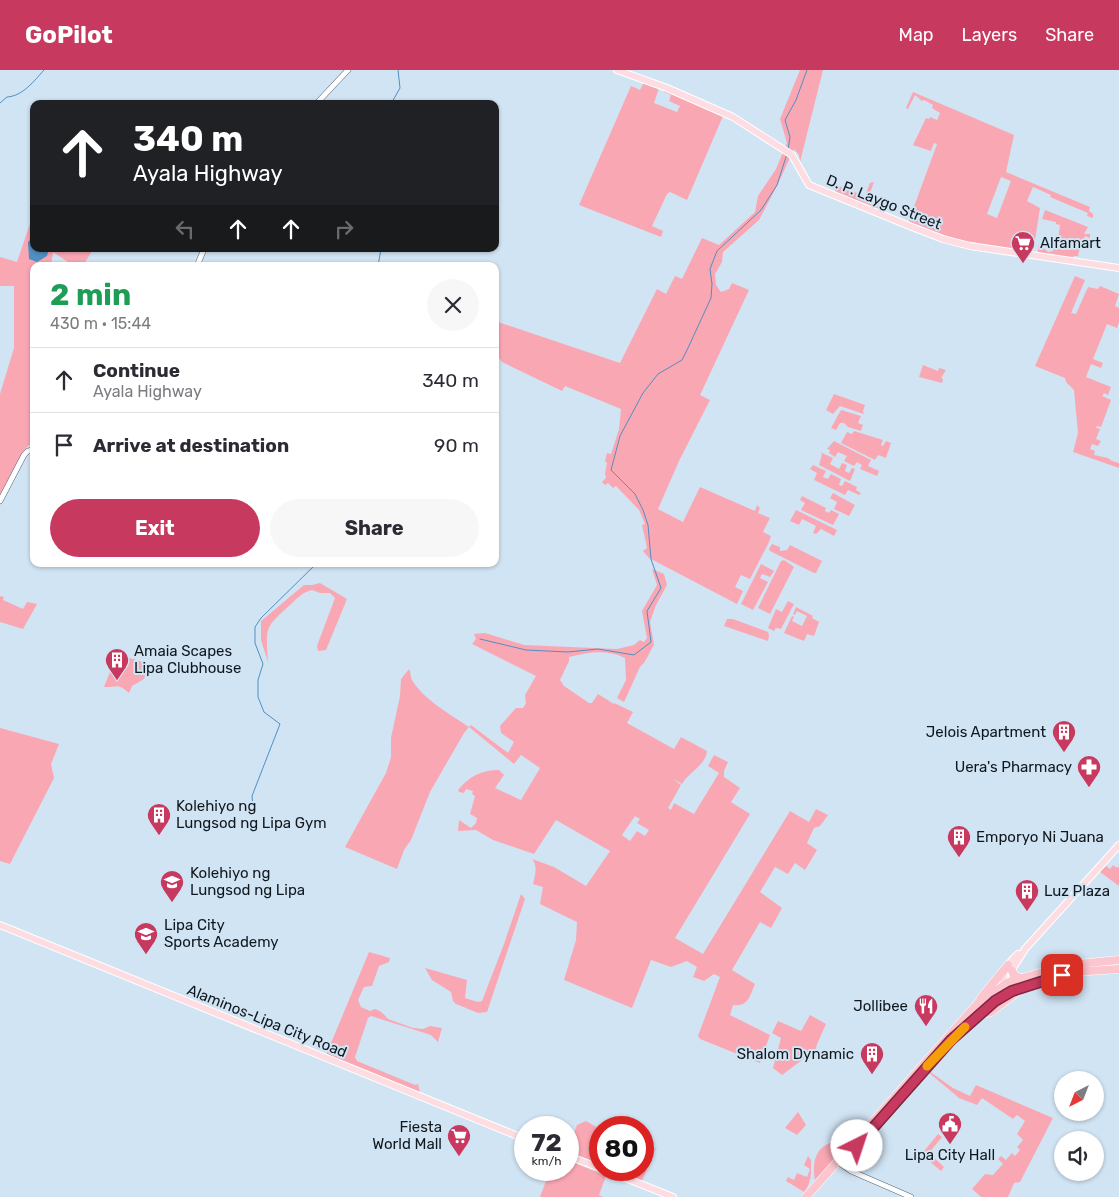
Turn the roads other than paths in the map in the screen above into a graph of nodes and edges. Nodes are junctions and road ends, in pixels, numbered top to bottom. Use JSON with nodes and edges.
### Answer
{"nodes":[{"id":1,"x":348,"y":70,"type":"edge"},
{"id":2,"x":617,"y":70,"type":"edge"},
{"id":3,"x":320,"y":100,"type":"edge"},
{"id":4,"x":1119,"y":268,"type":"edge"},
{"id":5,"x":30,"y":450,"type":"edge"},
{"id":6,"x":0,"y":501,"type":"edge"},
{"id":7,"x":1119,"y":845,"type":"edge"},
{"id":8,"x":0,"y":925,"type":"edge"},
{"id":9,"x":1119,"y":960,"type":"edge"},
{"id":10,"x":1010,"y":968,"type":"junction"},
{"id":11,"x":1119,"y":969,"type":"edge"},
{"id":12,"x":1023,"y":978,"type":"junction"},
{"id":13,"x":1007,"y":983,"type":"junction"},
{"id":14,"x":1024,"y":987,"type":"junction"},
{"id":15,"x":1009,"y":992,"type":"junction"},
{"id":16,"x":985,"y":997,"type":"junction"},
{"id":17,"x":977,"y":1004,"type":"junction"},
{"id":18,"x":991,"y":1004,"type":"junction"},
{"id":19,"x":979,"y":1014,"type":"junction"},
{"id":20,"x":514,"y":1135,"type":"edge"},
{"id":21,"x":842,"y":1164,"type":"junction"},
{"id":22,"x":633,"y":1181,"type":"edge"},
{"id":23,"x":674,"y":1197,"type":"edge"},
{"id":24,"x":806,"y":1197,"type":"edge"},
{"id":25,"x":812,"y":1197,"type":"edge"},
{"id":26,"x":911,"y":1197,"type":"edge"}],
"edges":[{"from":1,"to":3,"type":"street"},
{"from":2,"to":4,"type":"main road","name":"D. P. Laygo Street"},
{"from":5,"to":6,"type":"street"},
{"from":7,"to":10,"type":"main road"},
{"from":8,"to":20,"type":"main road","name":"Alaminos-Lipa City Road"},
{"from":9,"to":12,"type":"highway"},
{"from":10,"to":12,"type":"highway"},
{"from":10,"to":13,"type":"main road"},
{"from":10,"to":17,"type":"highway"},
{"from":11,"to":14,"type":"highway"},
{"from":12,"to":13,"type":"highway"},
{"from":13,"to":15,"type":"main road"},
{"from":13,"to":16,"type":"highway"},
{"from":14,"to":15,"type":"highway"},
{"from":14,"to":19,"type":"highway"},
{"from":15,"to":18,"type":"highway"},
{"from":16,"to":17,"type":"highway"},
{"from":16,"to":18,"type":"highway"},
{"from":17,"to":24,"type":"highway"},
{"from":18,"to":19,"type":"highway"},
{"from":19,"to":21,"type":"highway"},
{"from":21,"to":25,"type":"highway"},
{"from":21,"to":26,"type":"street"},
{"from":22,"to":23,"type":"main road"}]}
